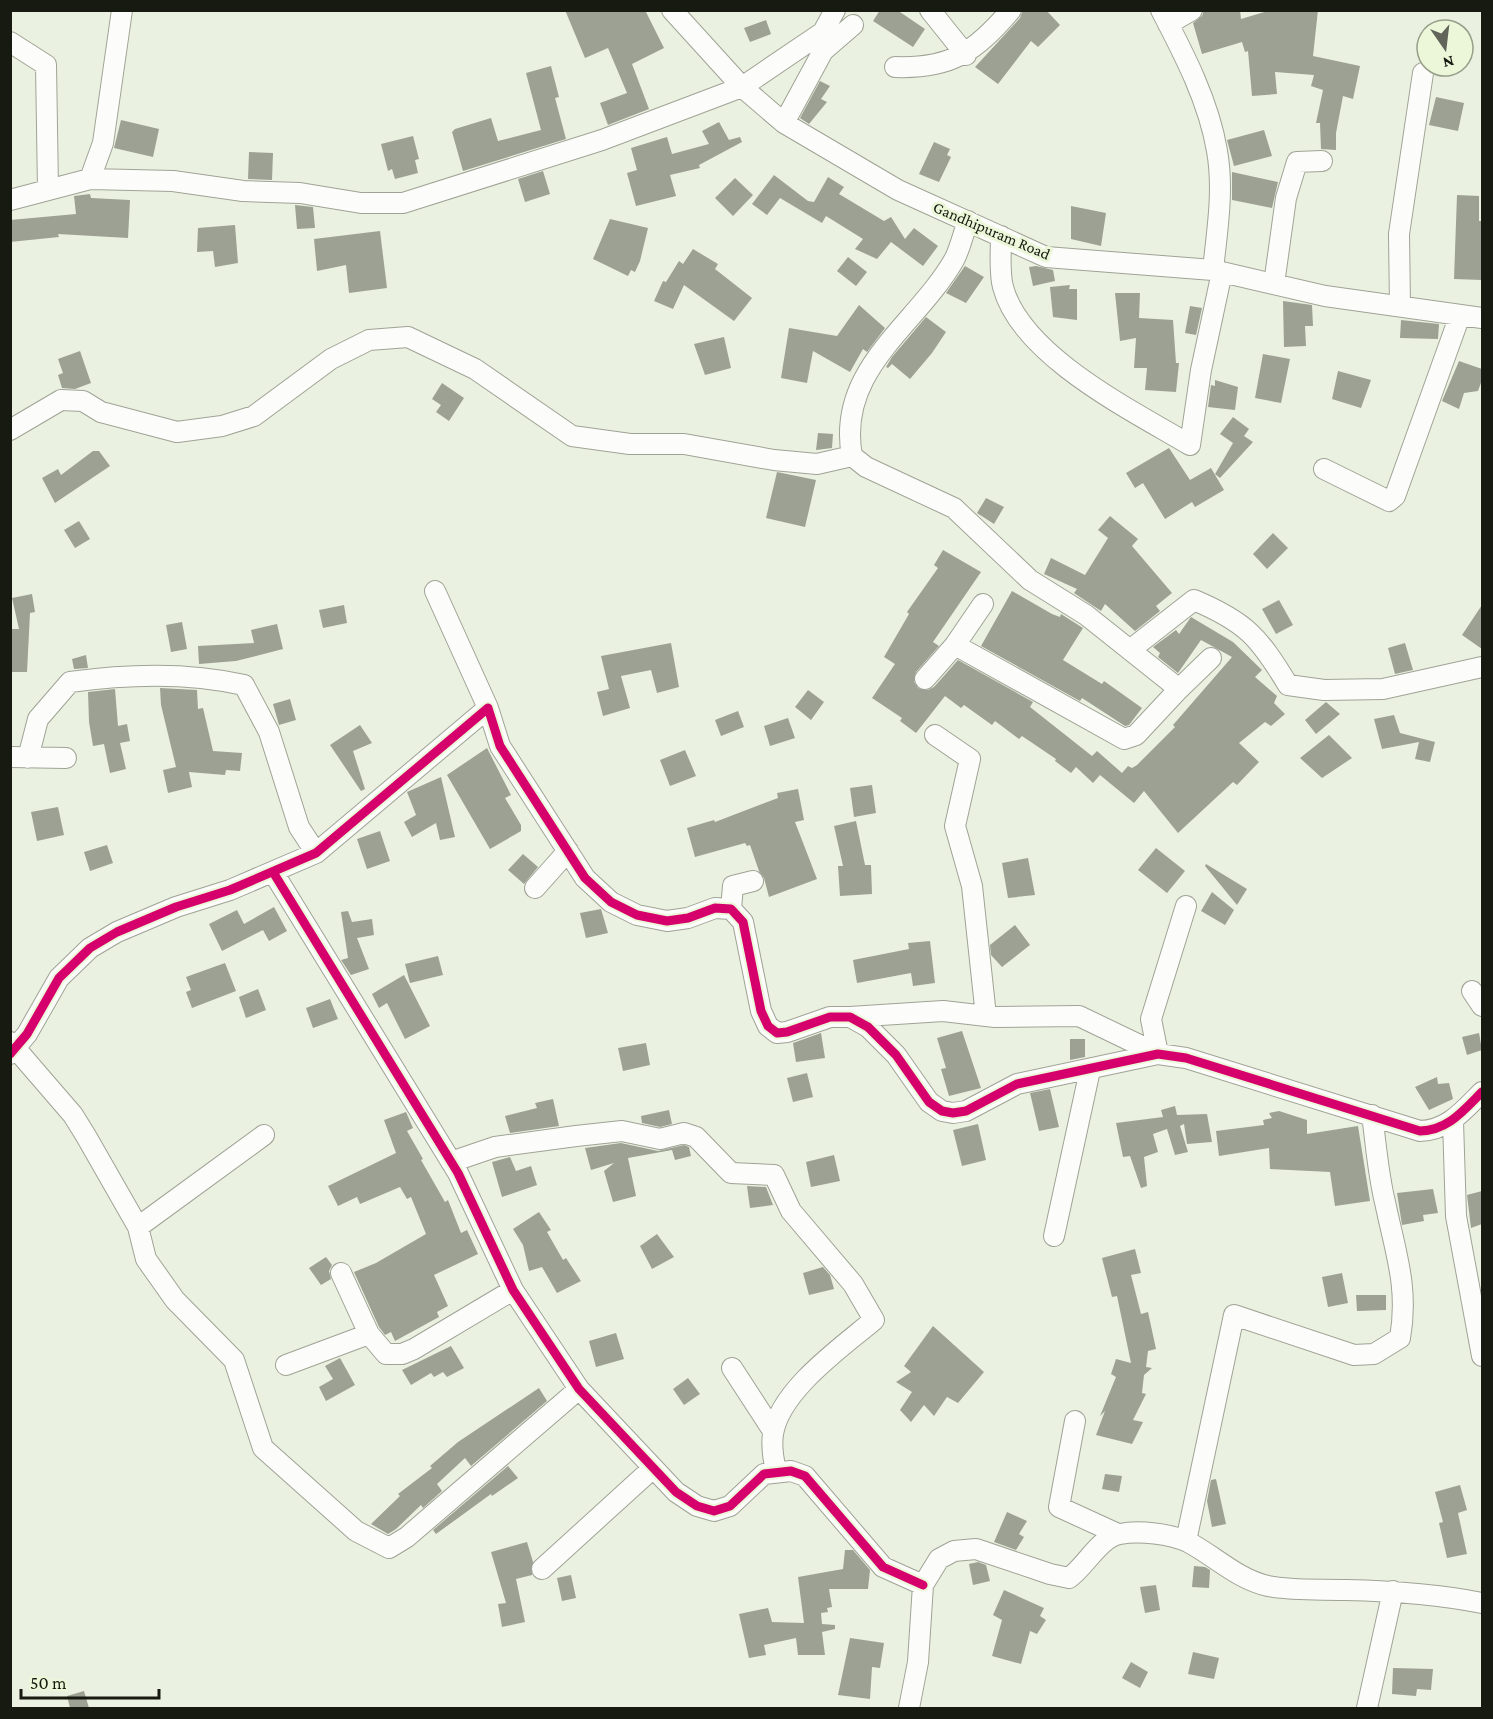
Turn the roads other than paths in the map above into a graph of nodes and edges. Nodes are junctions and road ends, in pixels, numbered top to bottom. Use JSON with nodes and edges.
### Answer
{"nodes":[{"id":1,"x":122,"y":10,"type":"edge"},
{"id":2,"x":672,"y":10,"type":"edge"},
{"id":3,"x":835,"y":10,"type":"edge"},
{"id":4,"x":930,"y":10,"type":"edge"},
{"id":5,"x":1011,"y":10,"type":"edge"},
{"id":6,"x":1192,"y":10,"type":"edge"},
{"id":7,"x":1164,"y":17,"type":"edge"},
{"id":8,"x":853,"y":25,"type":"dead end"},
{"id":9,"x":10,"y":42,"type":"edge"},
{"id":10,"x":966,"y":55,"type":"junction"},
{"id":11,"x":895,"y":67,"type":"dead end"},
{"id":12,"x":1422,"y":78,"type":"edge"},
{"id":13,"x":742,"y":87,"type":"junction"},
{"id":14,"x":784,"y":123,"type":"junction"},
{"id":15,"x":1322,"y":161,"type":"dead end"},
{"id":16,"x":90,"y":179,"type":"junction"},
{"id":17,"x":48,"y":190,"type":"junction"},
{"id":18,"x":10,"y":200,"type":"edge"},
{"id":19,"x":968,"y":221,"type":"junction"},
{"id":20,"x":1001,"y":236,"type":"junction"},
{"id":21,"x":1217,"y":271,"type":"junction"},
{"id":22,"x":1274,"y":284,"type":"junction"},
{"id":23,"x":1400,"y":306,"type":"junction"},
{"id":24,"x":1460,"y":315,"type":"junction"},
{"id":25,"x":1482,"y":318,"type":"edge"},
{"id":26,"x":10,"y":430,"type":"edge"},
{"id":27,"x":852,"y":456,"type":"junction"},
{"id":28,"x":1324,"y":469,"type":"dead end"},
{"id":29,"x":435,"y":591,"type":"dead end"},
{"id":30,"x":983,"y":604,"type":"dead end"},
{"id":31,"x":955,"y":645,"type":"junction"},
{"id":32,"x":1130,"y":650,"type":"junction"},
{"id":33,"x":1211,"y":658,"type":"dead end"},
{"id":34,"x":1482,"y":667,"type":"edge"},
{"id":35,"x":925,"y":679,"type":"dead end"},
{"id":36,"x":1179,"y":689,"type":"junction"},
{"id":37,"x":488,"y":708,"type":"junction"},
{"id":38,"x":935,"y":735,"type":"dead end"},
{"id":39,"x":20,"y":758,"type":"edge"},
{"id":40,"x":66,"y":758,"type":"dead end"},
{"id":41,"x":568,"y":851,"type":"junction"},
{"id":42,"x":316,"y":853,"type":"junction"},
{"id":43,"x":273,"y":872,"type":"junction"},
{"id":44,"x":753,"y":881,"type":"dead end"},
{"id":45,"x":535,"y":888,"type":"dead end"},
{"id":46,"x":1186,"y":906,"type":"dead end"},
{"id":47,"x":731,"y":909,"type":"junction"},
{"id":48,"x":986,"y":1016,"type":"junction"},
{"id":49,"x":850,"y":1017,"type":"junction"},
{"id":50,"x":12,"y":1048,"type":"edge"},
{"id":51,"x":1158,"y":1054,"type":"junction"},
{"id":52,"x":1090,"y":1070,"type":"junction"},
{"id":53,"x":1482,"y":1092,"type":"edge"},
{"id":54,"x":1372,"y":1115,"type":"junction"},
{"id":55,"x":1453,"y":1121,"type":"junction"},
{"id":56,"x":264,"y":1135,"type":"dead end"},
{"id":57,"x":451,"y":1162,"type":"junction"},
{"id":58,"x":138,"y":1227,"type":"junction"},
{"id":59,"x":1054,"y":1236,"type":"dead end"},
{"id":60,"x":341,"y":1273,"type":"dead end"},
{"id":61,"x":513,"y":1290,"type":"junction"},
{"id":62,"x":369,"y":1334,"type":"junction"},
{"id":63,"x":1482,"y":1356,"type":"edge"},
{"id":64,"x":286,"y":1365,"type":"dead end"},
{"id":65,"x":732,"y":1368,"type":"dead end"},
{"id":66,"x":579,"y":1389,"type":"junction"},
{"id":67,"x":1075,"y":1421,"type":"dead end"},
{"id":68,"x":773,"y":1431,"type":"junction"},
{"id":69,"x":653,"y":1468,"type":"junction"},
{"id":70,"x":776,"y":1471,"type":"junction"},
{"id":71,"x":1118,"y":1534,"type":"junction"},
{"id":72,"x":1186,"y":1541,"type":"junction"},
{"id":73,"x":542,"y":1569,"type":"dead end"},
{"id":74,"x":923,"y":1585,"type":"junction"},
{"id":75,"x":1393,"y":1592,"type":"junction"},
{"id":76,"x":1482,"y":1603,"type":"edge"},
{"id":77,"x":909,"y":1708,"type":"edge"},
{"id":78,"x":1367,"y":1708,"type":"edge"}],
"edges":[{"from":1,"to":16,"type":"street"},
{"from":2,"to":13,"type":"street","name":"Gandhipuram Road"},
{"from":3,"to":13,"type":"street"},
{"from":4,"to":10,"type":"street"},
{"from":5,"to":10,"type":"street"},
{"from":6,"to":7,"type":"street"},
{"from":7,"to":21,"type":"street"},
{"from":8,"to":14,"type":"street"},
{"from":9,"to":17,"type":"street"},
{"from":10,"to":11,"type":"street"},
{"from":12,"to":23,"type":"street"},
{"from":13,"to":14,"type":"street","name":"Gandhipuram Road"},
{"from":13,"to":16,"type":"street"},
{"from":14,"to":19,"type":"street","name":"Gandhipuram Road"},
{"from":15,"to":22,"type":"street"},
{"from":16,"to":17,"type":"street"},
{"from":17,"to":18,"type":"street"},
{"from":19,"to":20,"type":"street","name":"Gandhipuram Road"},
{"from":19,"to":27,"type":"street"},
{"from":20,"to":21,"type":"street","name":"Gandhipuram Road"},
{"from":20,"to":21,"type":"street"},
{"from":21,"to":22,"type":"street","name":"Gandhipuram Road"},
{"from":22,"to":23,"type":"street","name":"Gandhipuram Road"},
{"from":23,"to":24,"type":"street","name":"Gandhipuram Road"},
{"from":24,"to":25,"type":"street","name":"Gandhipuram Road"},
{"from":24,"to":28,"type":"street"},
{"from":26,"to":27,"type":"street"},
{"from":27,"to":32,"type":"street"},
{"from":29,"to":37,"type":"street"},
{"from":30,"to":31,"type":"street"},
{"from":31,"to":35,"type":"street"},
{"from":31,"to":36,"type":"street"},
{"from":32,"to":34,"type":"street"},
{"from":32,"to":36,"type":"street"},
{"from":33,"to":36,"type":"street"},
{"from":37,"to":41,"type":"street"},
{"from":37,"to":42,"type":"street"},
{"from":38,"to":48,"type":"street"},
{"from":39,"to":40,"type":"street"},
{"from":39,"to":42,"type":"street"},
{"from":41,"to":45,"type":"street"},
{"from":41,"to":47,"type":"street"},
{"from":42,"to":43,"type":"street"},
{"from":43,"to":50,"type":"street"},
{"from":43,"to":57,"type":"street"},
{"from":44,"to":47,"type":"street"},
{"from":46,"to":51,"type":"street"},
{"from":47,"to":49,"type":"street"},
{"from":48,"to":49,"type":"street"},
{"from":48,"to":51,"type":"street"},
{"from":49,"to":52,"type":"street"},
{"from":50,"to":58,"type":"street"},
{"from":51,"to":52,"type":"street"},
{"from":51,"to":54,"type":"street"},
{"from":52,"to":59,"type":"street"},
{"from":53,"to":55,"type":"street"},
{"from":54,"to":55,"type":"street"},
{"from":54,"to":72,"type":"street"},
{"from":55,"to":63,"type":"street"},
{"from":56,"to":58,"type":"street"},
{"from":57,"to":61,"type":"street"},
{"from":57,"to":68,"type":"street"},
{"from":58,"to":66,"type":"street"},
{"from":60,"to":62,"type":"street"},
{"from":61,"to":62,"type":"street"},
{"from":61,"to":66,"type":"street"},
{"from":62,"to":64,"type":"street"},
{"from":65,"to":68,"type":"street"},
{"from":66,"to":69,"type":"street"},
{"from":67,"to":71,"type":"street"},
{"from":68,"to":70,"type":"street"},
{"from":69,"to":70,"type":"street"},
{"from":69,"to":73,"type":"street"},
{"from":70,"to":74,"type":"street"},
{"from":71,"to":72,"type":"street"},
{"from":71,"to":74,"type":"street"},
{"from":72,"to":75,"type":"street"},
{"from":74,"to":77,"type":"street"},
{"from":75,"to":76,"type":"street"},
{"from":75,"to":78,"type":"street"}]}
